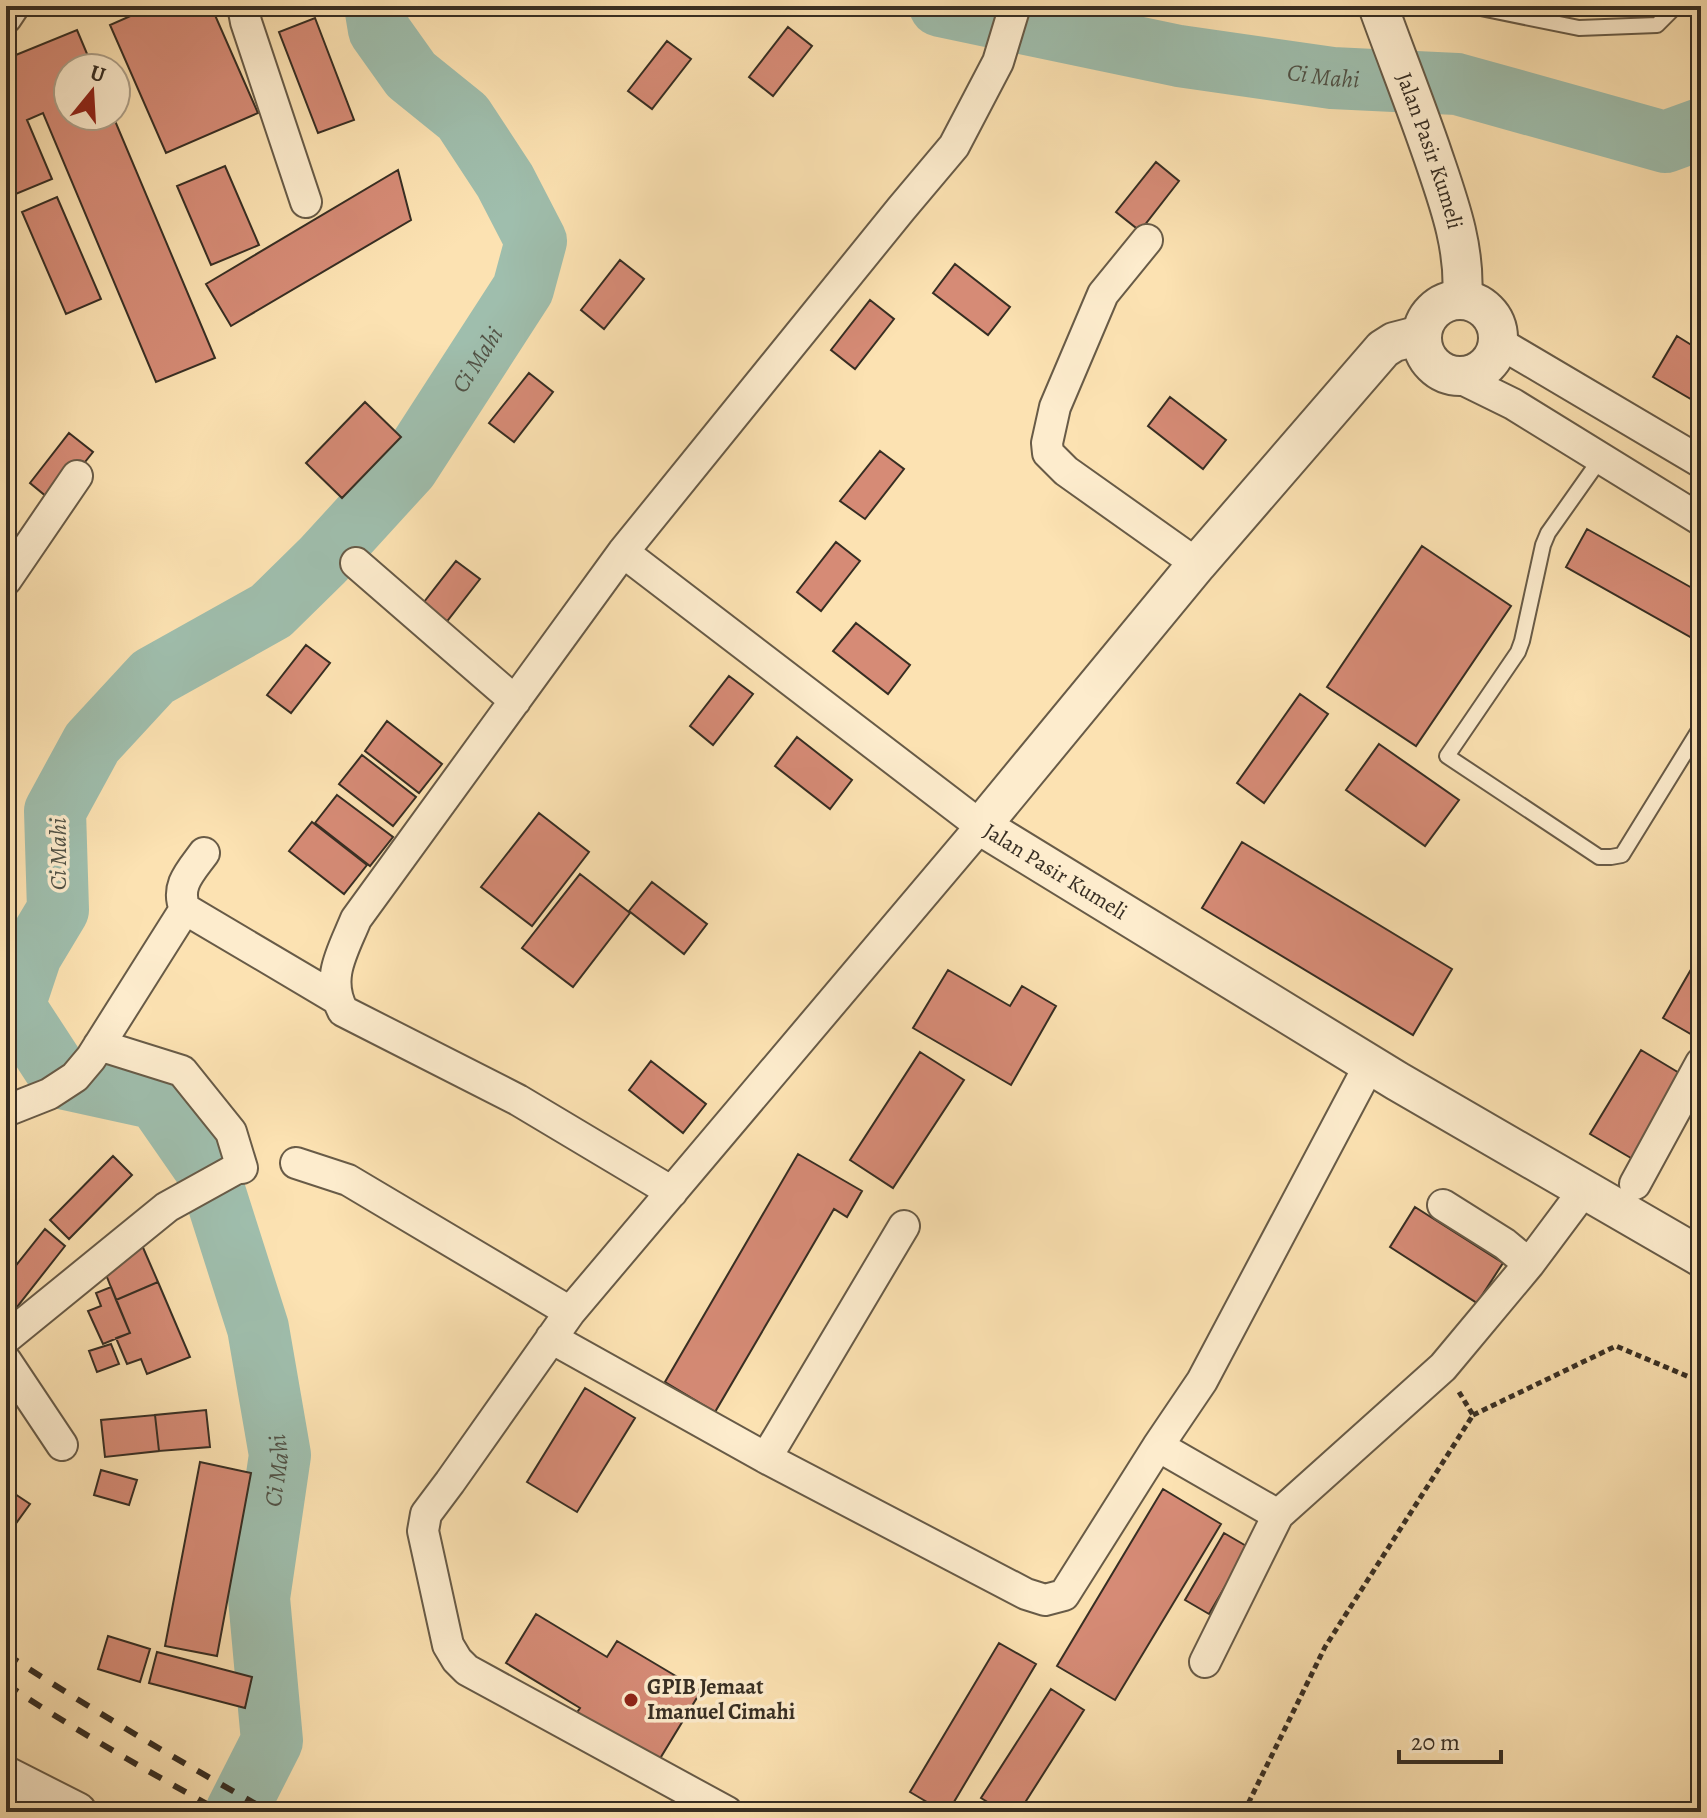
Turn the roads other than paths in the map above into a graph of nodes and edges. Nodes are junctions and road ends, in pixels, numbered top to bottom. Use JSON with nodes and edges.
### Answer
{"nodes":[{"id":1,"x":14,"y":6,"type":"edge"},
{"id":2,"x":243,"y":6,"type":"edge"},
{"id":3,"x":1015,"y":6,"type":"edge"},
{"id":4,"x":1471,"y":6,"type":"edge"},
{"id":5,"x":1676,"y":6,"type":"edge"},
{"id":6,"x":1381,"y":14,"type":"edge"},
{"id":7,"x":6,"y":18,"type":"edge"},
{"id":8,"x":306,"y":202,"type":"dead end"},
{"id":9,"x":1147,"y":240,"type":"dead end"},
{"id":10,"x":1462,"y":299,"type":"junction"},
{"id":11,"x":1421,"y":335,"type":"junction"},
{"id":12,"x":1498,"y":342,"type":"junction"},
{"id":13,"x":1456,"y":376,"type":"junction"},
{"id":14,"x":1601,"y":458,"type":"junction"},
{"id":15,"x":1701,"y":462,"type":"edge"},
{"id":16,"x":77,"y":476,"type":"dead end"},
{"id":17,"x":1701,"y":520,"type":"edge"},
{"id":18,"x":623,"y":552,"type":"junction"},
{"id":19,"x":356,"y":563,"type":"dead end"},
{"id":20,"x":1197,"y":564,"type":"junction"},
{"id":21,"x":6,"y":580,"type":"edge"},
{"id":22,"x":515,"y":701,"type":"junction"},
{"id":23,"x":1701,"y":727,"type":"edge"},
{"id":24,"x":981,"y":826,"type":"junction"},
{"id":25,"x":204,"y":853,"type":"dead end"},
{"id":26,"x":185,"y":909,"type":"junction"},
{"id":27,"x":337,"y":999,"type":"junction"},
{"id":28,"x":95,"y":1051,"type":"junction"},
{"id":29,"x":1701,"y":1063,"type":"edge"},
{"id":30,"x":1370,"y":1064,"type":"junction"},
{"id":31,"x":6,"y":1111,"type":"edge"},
{"id":32,"x":296,"y":1163,"type":"dead end"},
{"id":33,"x":1635,"y":1184,"type":"dead end"},
{"id":34,"x":1585,"y":1189,"type":"junction"},
{"id":35,"x":672,"y":1192,"type":"junction"},
{"id":36,"x":1443,"y":1205,"type":"dead end"},
{"id":37,"x":904,"y":1226,"type":"dead end"},
{"id":38,"x":1701,"y":1257,"type":"edge"},
{"id":39,"x":1529,"y":1264,"type":"junction"},
{"id":40,"x":570,"y":1312,"type":"junction"},
{"id":41,"x":6,"y":1338,"type":"edge"},
{"id":42,"x":551,"y":1338,"type":"junction"},
{"id":43,"x":6,"y":1361,"type":"edge"},
{"id":44,"x":62,"y":1445,"type":"dead end"},
{"id":45,"x":1158,"y":1446,"type":"junction"},
{"id":46,"x":766,"y":1458,"type":"junction"},
{"id":47,"x":1278,"y":1515,"type":"junction"},
{"id":48,"x":1205,"y":1662,"type":"dead end"},
{"id":49,"x":6,"y":1776,"type":"edge"},
{"id":50,"x":77,"y":1812,"type":"edge"},
{"id":51,"x":727,"y":1812,"type":"edge"}],
"edges":[{"from":1,"to":7,"type":"street"},
{"from":2,"to":8,"type":"street"},
{"from":3,"to":18,"type":"street"},
{"from":4,"to":5,"type":"lane"},
{"from":6,"to":10,"type":"street","name":"Jalan Pasir Kumeli"},
{"from":9,"to":20,"type":"street"},
{"from":10,"to":11,"type":"street"},
{"from":10,"to":12,"type":"street"},
{"from":11,"to":13,"type":"street"},
{"from":11,"to":20,"type":"street","name":"Jalan Pasir Kumeli"},
{"from":12,"to":13,"type":"street"},
{"from":12,"to":15,"type":"street"},
{"from":13,"to":14,"type":"street"},
{"from":14,"to":17,"type":"street"},
{"from":14,"to":23,"type":"lane"},
{"from":16,"to":21,"type":"street"},
{"from":18,"to":22,"type":"street"},
{"from":18,"to":24,"type":"street"},
{"from":19,"to":22,"type":"street"},
{"from":20,"to":24,"type":"street","name":"Jalan Pasir Kumeli"},
{"from":22,"to":27,"type":"street"},
{"from":24,"to":30,"type":"street","name":"Jalan Pasir Kumeli"},
{"from":24,"to":35,"type":"street"},
{"from":25,"to":26,"type":"street"},
{"from":26,"to":27,"type":"street"},
{"from":26,"to":28,"type":"street"},
{"from":27,"to":35,"type":"street"},
{"from":28,"to":31,"type":"street"},
{"from":28,"to":41,"type":"street"},
{"from":29,"to":33,"type":"street"},
{"from":30,"to":34,"type":"street","name":"Jalan Pasir Kumeli"},
{"from":30,"to":45,"type":"street"},
{"from":32,"to":40,"type":"street"},
{"from":34,"to":38,"type":"street","name":"Jalan Pasir Kumeli"},
{"from":34,"to":39,"type":"street"},
{"from":35,"to":40,"type":"street"},
{"from":36,"to":39,"type":"street"},
{"from":37,"to":46,"type":"street"},
{"from":39,"to":47,"type":"street"},
{"from":40,"to":42,"type":"street"},
{"from":42,"to":46,"type":"street"},
{"from":42,"to":51,"type":"street"},
{"from":43,"to":44,"type":"street"},
{"from":45,"to":46,"type":"street"},
{"from":45,"to":47,"type":"street"},
{"from":47,"to":48,"type":"street"},
{"from":49,"to":50,"type":"street"}]}
